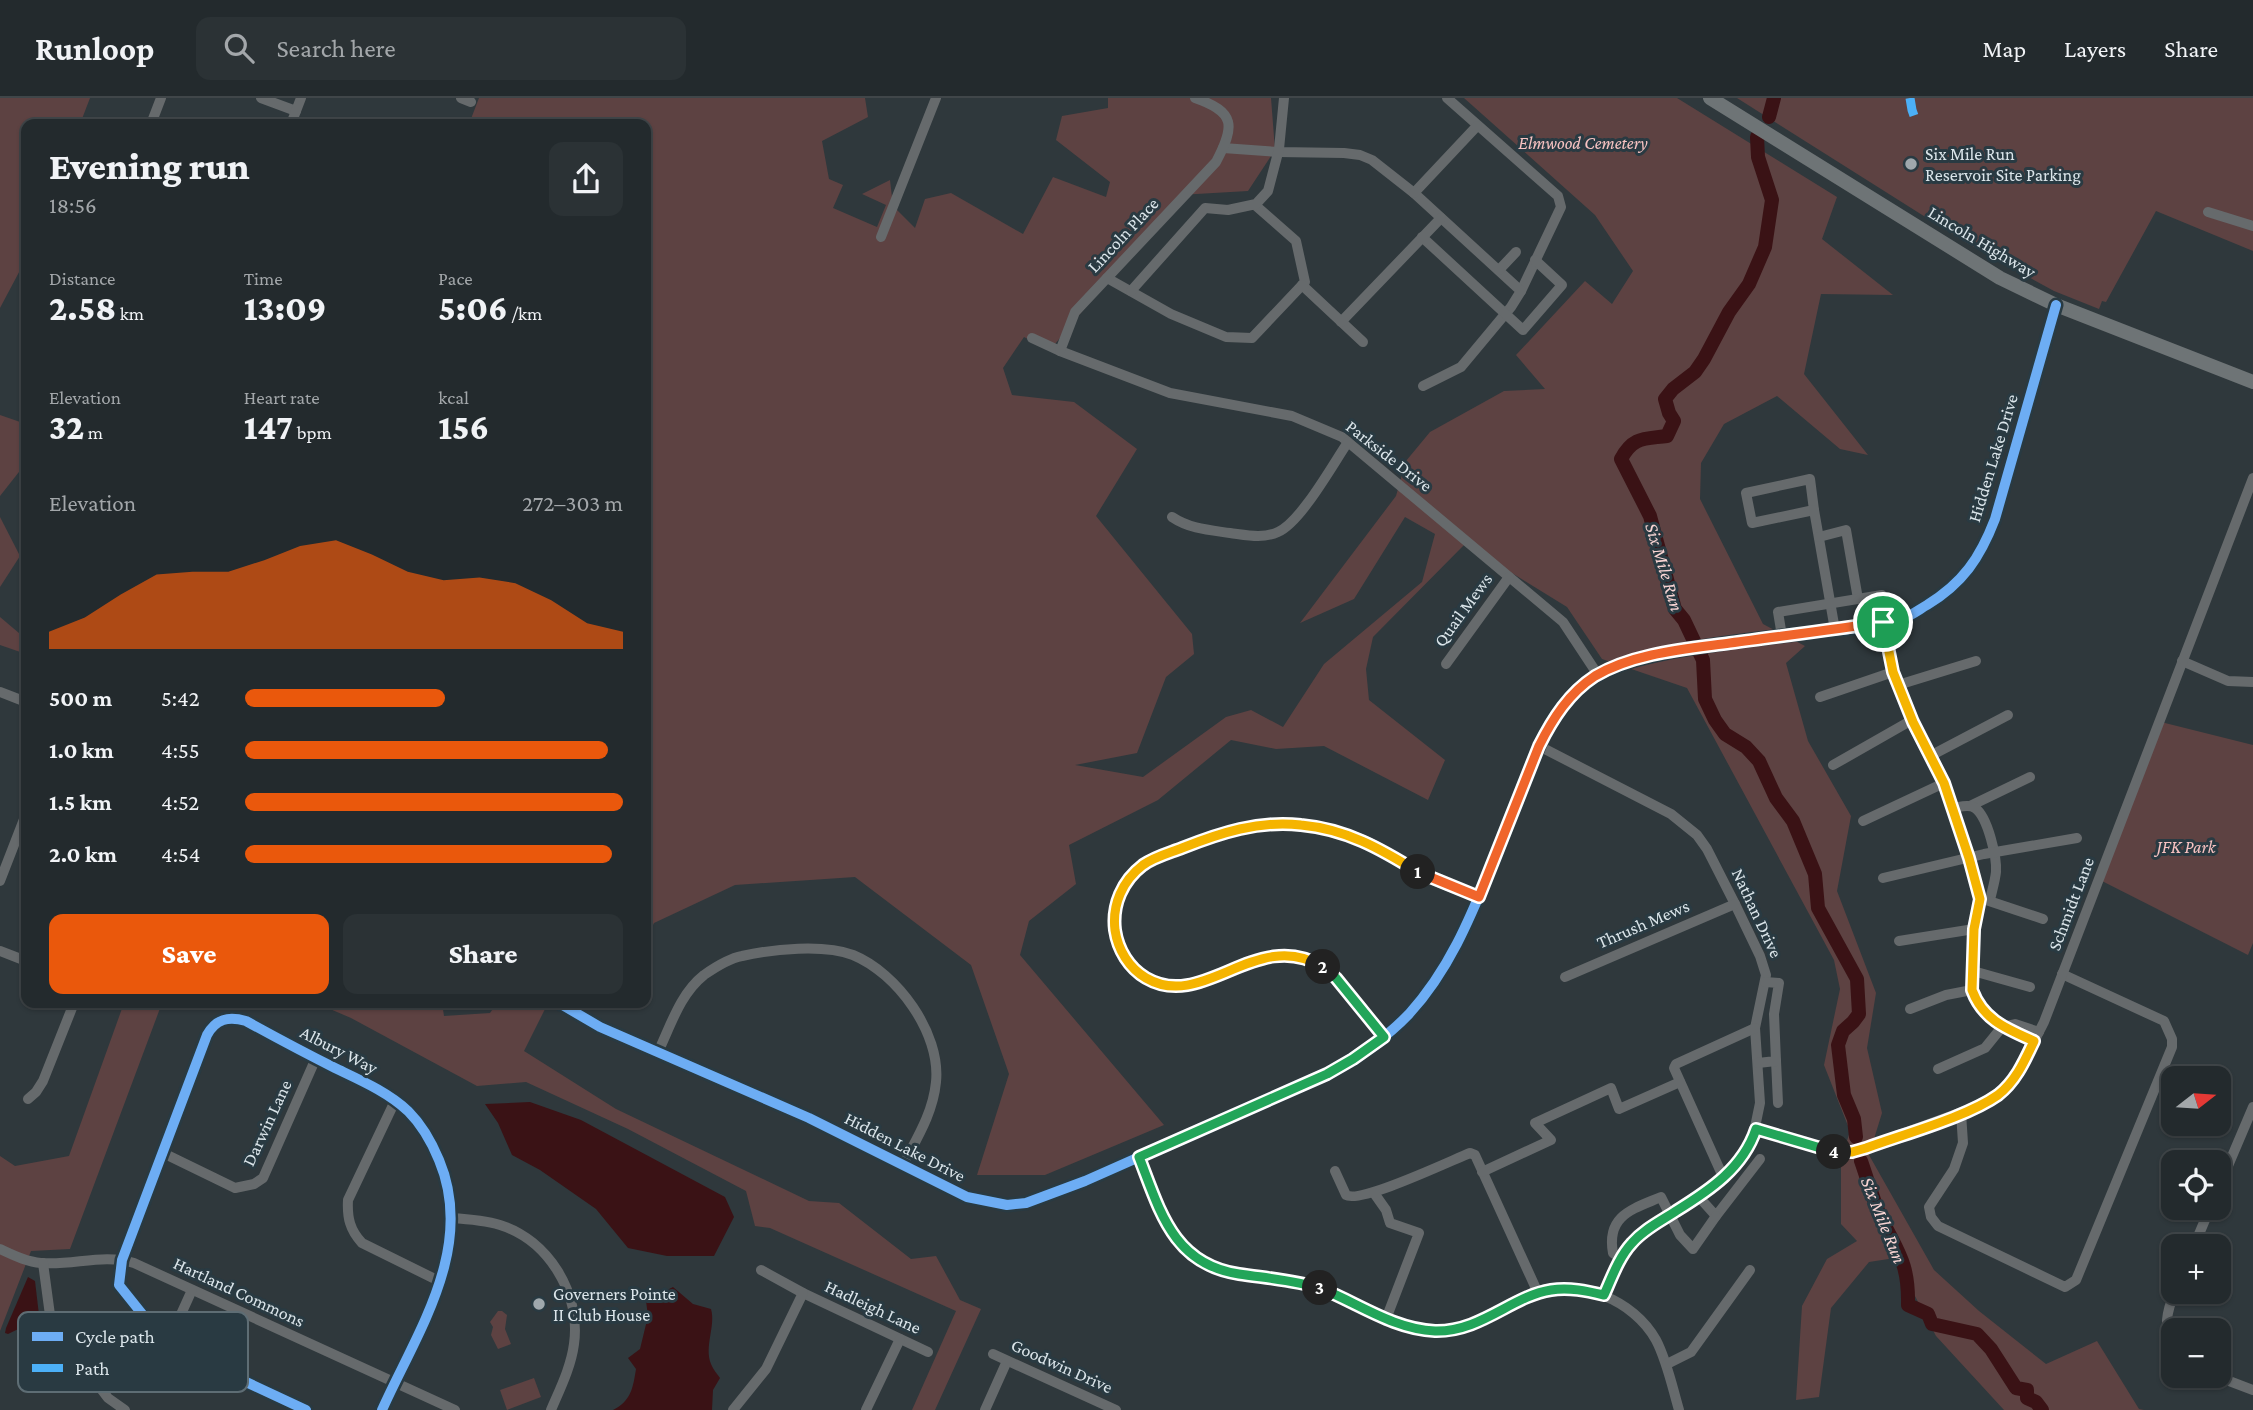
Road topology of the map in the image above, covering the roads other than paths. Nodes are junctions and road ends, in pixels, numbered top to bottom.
1 (161, 98) edge
2 (261, 98) edge
3 (301, 98) edge
4 (936, 98) edge
5 (1195, 98) edge
6 (1284, 98) edge
7 (1447, 98) edge
8 (1710, 98) edge
9 (296, 111) junction
10 (152, 119) edge
11 (292, 119) edge
12 (1477, 126) junction
13 (1223, 148) junction
14 (1278, 152) junction
15 (1415, 194) junction
16 (1255, 205) junction
17 (2208, 212) dead end
18 (1441, 218) junction
19 (2253, 226) edge
20 (881, 237) dead end
21 (1422, 237) junction
22 (1516, 252) dead end
23 (1535, 260) junction
24 (1499, 270) junction
25 (1107, 278) junction
26 (1302, 285) junction
27 (1521, 291) junction
28 (1131, 292) junction
29 (2056, 305) junction
30 (1505, 314) junction
31 (1341, 322) junction
32 (1032, 338) dead end
33 (1363, 342) dead end
34 (1060, 351) junction
35 (2253, 382) edge
36 (1423, 386) dead end
37 (1348, 442) junction
38 (2253, 478) edge
39 (1814, 510) junction
40 (1172, 517) dead end
41 (1819, 537) junction
42 (1509, 577) junction
43 (1882, 595) dead end
44 (1858, 599) junction
45 (1831, 603) junction
46 (1883, 622) junction
47 (1835, 630) junction
48 (1782, 636) junction
49 (1976, 661) dead end
50 (2182, 661) junction
51 (1446, 664) dead end
52 (1893, 672) junction
53 (1598, 675) junction
54 (2253, 682) edge
55 (1898, 685) junction
56 (0, 692) edge
57 (1820, 697) dead end
58 (21, 700) edge
59 (2008, 715) dead end
60 (1912, 720) junction
61 (1539, 746) junction
62 (1932, 755) junction
63 (1833, 765) dead end
64 (2030, 778) dead end
65 (1944, 783) junction
66 (1970, 806) junction
67 (1953, 808) junction
68 (1863, 821) dead end
69 (21, 827) edge
70 (2077, 838) dead end
71 (1994, 853) junction
72 (1969, 858) junction
73 (1883, 878) dead end
74 (0, 881) edge
75 (1479, 897) junction
76 (1985, 899) junction
77 (1735, 904) junction
78 (2043, 919) dead end
79 (1974, 929) junction
80 (1899, 941) dead end
81 (0, 951) edge
82 (21, 959) edge
83 (1973, 971) junction
84 (2062, 974) junction
85 (1565, 976) dead end
86 (1765, 982) junction
87 (2030, 987) dead end
88 (1972, 990) junction
89 (72, 1008) edge
90 (568, 1008) edge
91 (1910, 1009) dead end
92 (1755, 1027) junction
93 (2002, 1027) junction
94 (2037, 1036) junction
95 (1384, 1037) junction
96 (658, 1052) junction
97 (316, 1058) junction
98 (1776, 1061) junction
99 (1758, 1063) junction
100 (1938, 1069) dead end
101 (1679, 1082) junction
102 (28, 1099) dead end
103 (395, 1101) junction
104 (1778, 1103) dead end
105 (2253, 1107) edge
106 (1961, 1114) junction
107 (1756, 1129) junction
108 (162, 1152) junction
109 (1139, 1157) junction
110 (1760, 1158) dead end
111 (2231, 1159) edge
112 (903, 1165) junction
113 (1335, 1171) dead end
114 (1482, 1172) junction
115 (1724, 1179) junction
116 (1374, 1193) junction
117 (1699, 1196) junction
118 (1669, 1215) junction
119 (1716, 1216) junction
120 (451, 1219) junction
121 (0, 1249) edge
122 (122, 1259) junction
123 (1622, 1259) junction
124 (43, 1263) junction
125 (761, 1269) dead end
126 (1750, 1270) dead end
127 (441, 1282) junction
128 (192, 1290) junction
129 (803, 1293) junction
130 (1538, 1293) junction
131 (1604, 1295) junction
132 (50, 1312) edge
133 (141, 1312) edge
134 (182, 1312) edge
135 (240, 1312) edge
136 (248, 1316) edge
137 (1386, 1319) junction
138 (900, 1339) junction
139 (928, 1352) dead end
140 (993, 1354) dead end
141 (1007, 1361) junction
142 (1667, 1364) junction
143 (394, 1382) junction
144 (2231, 1382) edge
145 (248, 1383) edge
146 (2253, 1390) edge
147 (103, 1392) edge
148 (125, 1410) edge
149 (306, 1410) edge
150 (382, 1410) edge
151 (455, 1410) edge
152 (551, 1410) edge
153 (733, 1410) edge
154 (866, 1410) edge
155 (985, 1410) edge
156 (1116, 1410) edge
157 (1679, 1410) edge

1 - 10 street
2 - 9 street
3 - 9 street
4 - 20 street
5 - 13 street
6 - 14 street
7 - 12 street
8 - 29 main road, Lincoln Highway
9 - 11 street
12 - 15 street
12 - 23 street
13 - 14 street
13 - 25 street, Lincoln Place
14 - 15 street
14 - 16 street
15 - 18 street
16 - 26 street
16 - 28 street
17 - 19 street
18 - 21 street
18 - 24 street
21 - 30 street
21 - 31 street
22 - 24 street
23 - 27 street
23 - 30 street
24 - 27 street
25 - 28 street
25 - 34 street, Lincoln Place
26 - 28 street
26 - 31 street
27 - 30 street
29 - 35 main road, Lincoln Highway
29 - 46 street, Hidden Lake Drive
30 - 36 street
31 - 33 street
32 - 34 street, Parkside Drive
34 - 37 street, Parkside Drive
37 - 40 street
37 - 42 street, Parkside Drive
38 - 50 street, Schmidt Lane
39 - 39 street
39 - 41 street
41 - 44 street
41 - 45 street
42 - 51 street, Quail Mews
42 - 53 street, Parkside Drive
43 - 44 street
44 - 45 street
45 - 47 street
45 - 48 street
46 - 47 street, Hidden Lake Drive
46 - 52 street
47 - 48 street, Hidden Lake Drive
48 - 53 street, Hidden Lake Drive
49 - 55 street
50 - 54 street
50 - 84 street, Schmidt Lane
52 - 55 street
52 - 57 street
53 - 61 street, Hidden Lake Drive
55 - 60 street
56 - 58 street
59 - 62 street
60 - 62 street
60 - 63 street
61 - 75 street, Hidden Lake Drive
61 - 77 street, Nathan Drive
62 - 65 street
64 - 66 street
65 - 67 street
65 - 68 street
66 - 67 street
66 - 71 street
67 - 72 street
69 - 74 street
70 - 71 street
71 - 72 street
71 - 76 street
72 - 73 street
72 - 76 street
75 - 95 street, Hidden Lake Drive
75 - 95 street
76 - 78 street
76 - 79 street
77 - 85 street, Thrush Mews
77 - 86 street, Nathan Drive
79 - 80 street
79 - 83 street
81 - 82 street
83 - 87 street
83 - 88 street
84 - 94 street, Schmidt Lane
84 - 106 street
86 - 92 street, Nathan Drive
86 - 98 street
88 - 91 street
88 - 93 street
89 - 102 street
90 - 96 street, Hidden Lake Drive
92 - 99 street, Nathan Drive
92 - 101 street
93 - 94 street
93 - 100 street
94 - 106 street, Schmidt Lane
95 - 109 street, Hidden Lake Drive
96 - 112 street, Hidden Lake Drive
96 - 112 street
97 - 103 street, Albury Way
97 - 108 street, Darwin Lane
97 - 108 street, Albury Way
98 - 99 street
98 - 104 street
99 - 107 street, Nathan Drive
101 - 114 street
101 - 115 street
103 - 120 street, Albury Way
103 - 127 street
105 - 111 street
106 - 107 street, Schmidt Lane
107 - 115 street, Nathan Drive
108 - 122 street, Albury Way
109 - 112 street, Hidden Lake Drive
109 - 137 street
110 - 119 street
113 - 116 street
114 - 116 street
114 - 130 street
115 - 117 street, Nathan Drive
116 - 137 street
117 - 118 street, Nathan Drive
117 - 119 street
118 - 119 street
118 - 123 street, Nathan Drive
118 - 123 street
120 - 127 street, Albury Way
120 - 152 street
121 - 124 street, Hartland Commons
122 - 124 street, Hartland Commons
122 - 128 street, Hartland Commons
122 - 133 street
123 - 131 street, Nathan Drive
124 - 132 street
125 - 129 street, Hadleigh Lane
126 - 142 street
127 - 143 street, Albury Way
128 - 134 street
128 - 135 street, Hartland Commons
129 - 138 street, Hadleigh Lane
129 - 153 street, Hadleigh Lane
130 - 131 street
130 - 137 street
131 - 142 street
136 - 143 street, Hartland Commons
138 - 139 street, Hadleigh Lane
138 - 154 street
140 - 141 street, Goodwin Drive
141 - 155 street
141 - 156 street, Goodwin Drive
142 - 157 street
143 - 150 street, Albury Way
143 - 151 street, Hartland Commons
144 - 146 street
145 - 149 street
147 - 148 street

